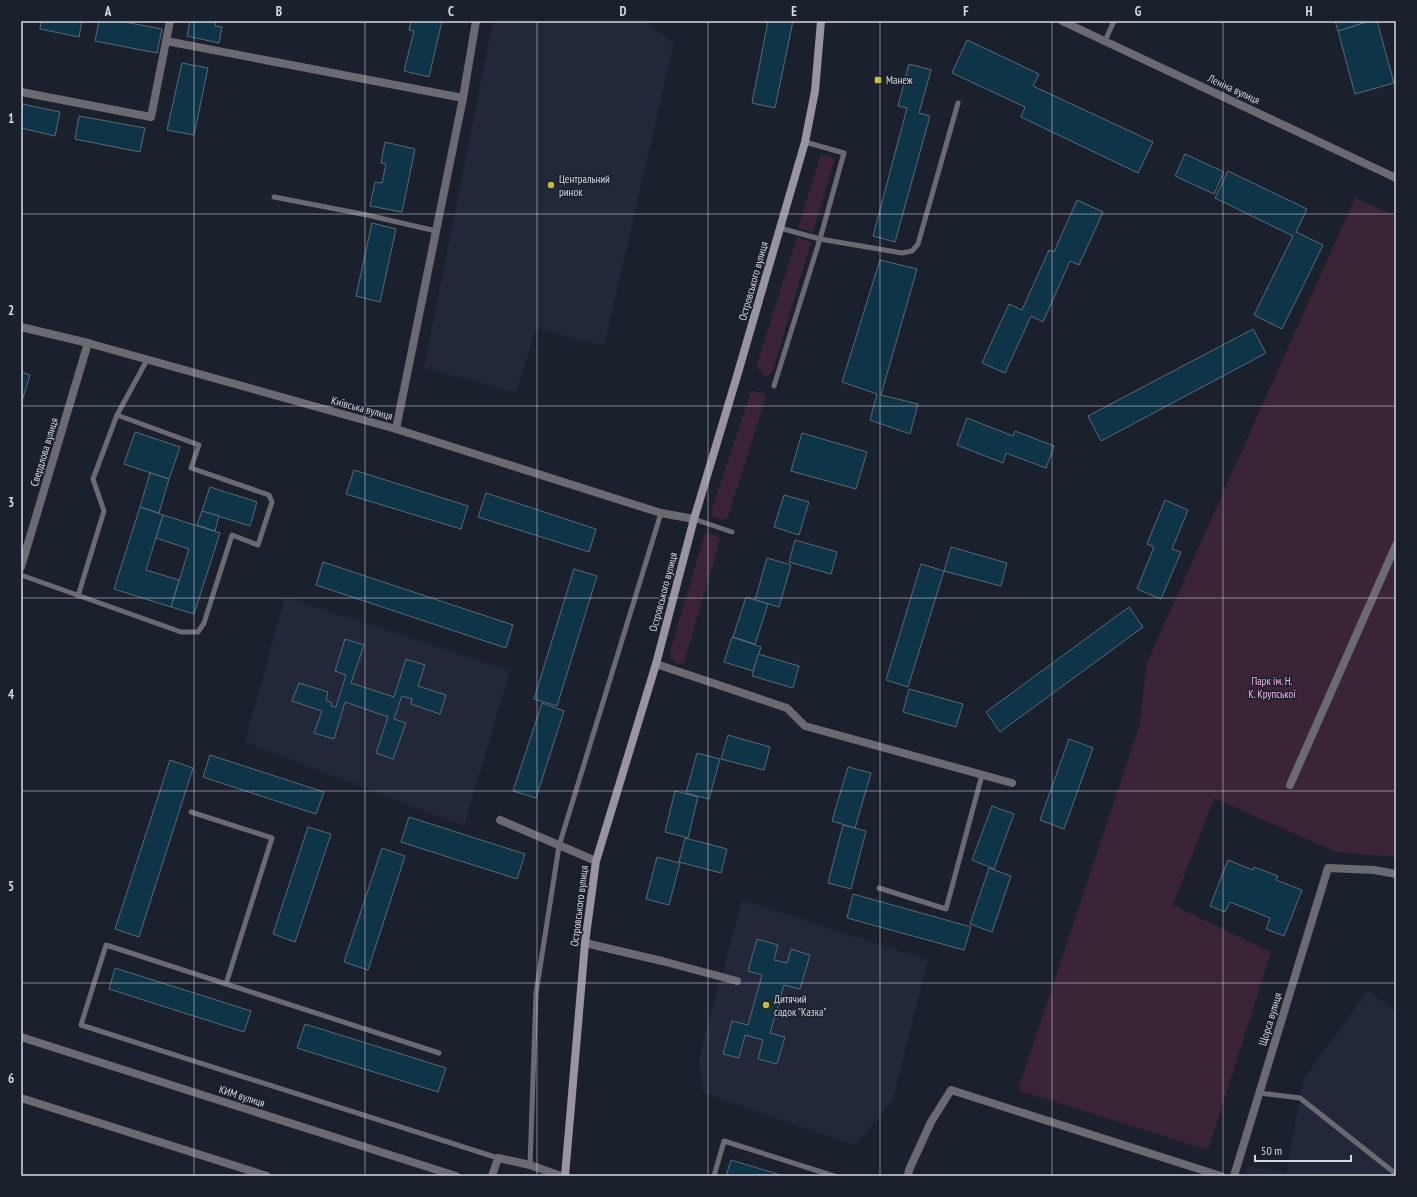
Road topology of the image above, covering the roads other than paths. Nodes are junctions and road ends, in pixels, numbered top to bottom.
1 (170, 21) edge
2 (476, 21) edge
3 (821, 21) edge
4 (1062, 21) edge
5 (1114, 21) edge
6 (166, 41) junction
7 (1105, 41) junction
8 (21, 92) edge
9 (463, 98) junction
10 (958, 103) dead end
11 (805, 142) junction
12 (1396, 178) edge
13 (274, 197) dead end
14 (780, 228) junction
15 (436, 232) junction
16 (820, 239) junction
17 (21, 327) edge
18 (88, 343) junction
19 (147, 360) junction
20 (774, 386) dead end
21 (117, 415) junction
22 (396, 428) junction
23 (661, 513) junction
24 (694, 519) junction
25 (732, 532) dead end
26 (1396, 545) edge
27 (21, 567) edge
28 (21, 575) edge
29 (78, 596) junction
30 (656, 664) junction
31 (982, 775) junction
32 (1012, 783) dead end
33 (1290, 784) dead end
34 (190, 812) dead end
35 (500, 820) dead end
36 (559, 846) junction
37 (596, 861) junction
38 (1396, 874) edge
39 (879, 888) dead end
40 (585, 943) junction
41 (737, 981) dead end
42 (226, 984) junction
43 (21, 1037) edge
44 (439, 1053) dead end
45 (1259, 1093) junction
46 (21, 1098) edge
47 (498, 1158) junction
48 (530, 1166) junction
49 (1396, 1174) edge
50 (268, 1176) edge
51 (456, 1176) edge
52 (492, 1176) edge
53 (561, 1176) edge
54 (565, 1176) edge
55 (714, 1176) edge
56 (834, 1176) edge
57 (908, 1176) edge
58 (1221, 1176) edge
59 (1234, 1176) edge

1 - 6 street
2 - 9 street
3 - 11 main road, Островського вулиця
4 - 7 street, Леніна вулиця
5 - 7 lane
6 - 8 street
6 - 9 street
7 - 12 street, Леніна вулиця
9 - 15 street
10 - 16 lane
11 - 14 main road, Островського вулиця
11 - 16 lane
13 - 15 lane
14 - 16 lane
14 - 24 main road, Островського вулиця
15 - 22 street
16 - 20 lane
17 - 18 street, Київська вулиця
18 - 19 street, Київська вулиця
18 - 27 street, Свердлова вулиця
19 - 21 lane
19 - 22 street, Київська вулиця
21 - 29 lane
21 - 29 lane
22 - 23 street, Київська вулиця
23 - 24 street, Київська вулиця
23 - 36 lane
24 - 25 lane
24 - 30 main road, Островського вулиця
26 - 33 street
28 - 29 lane
30 - 31 street
30 - 37 main road, Островського вулиця
31 - 32 street
31 - 39 lane
34 - 42 lane
35 - 36 street
36 - 37 street
36 - 48 lane
37 - 40 main road, Островського вулиця
38 - 45 street, Щорса вулиця
40 - 41 street
40 - 54 main road, Островського вулиця
42 - 44 lane
42 - 47 lane
43 - 51 street, КИМ вулиця
45 - 49 lane
45 - 59 street, Щорса вулиця
46 - 50 street
47 - 48 street
47 - 52 street
48 - 53 street
55 - 56 lane
57 - 58 street

